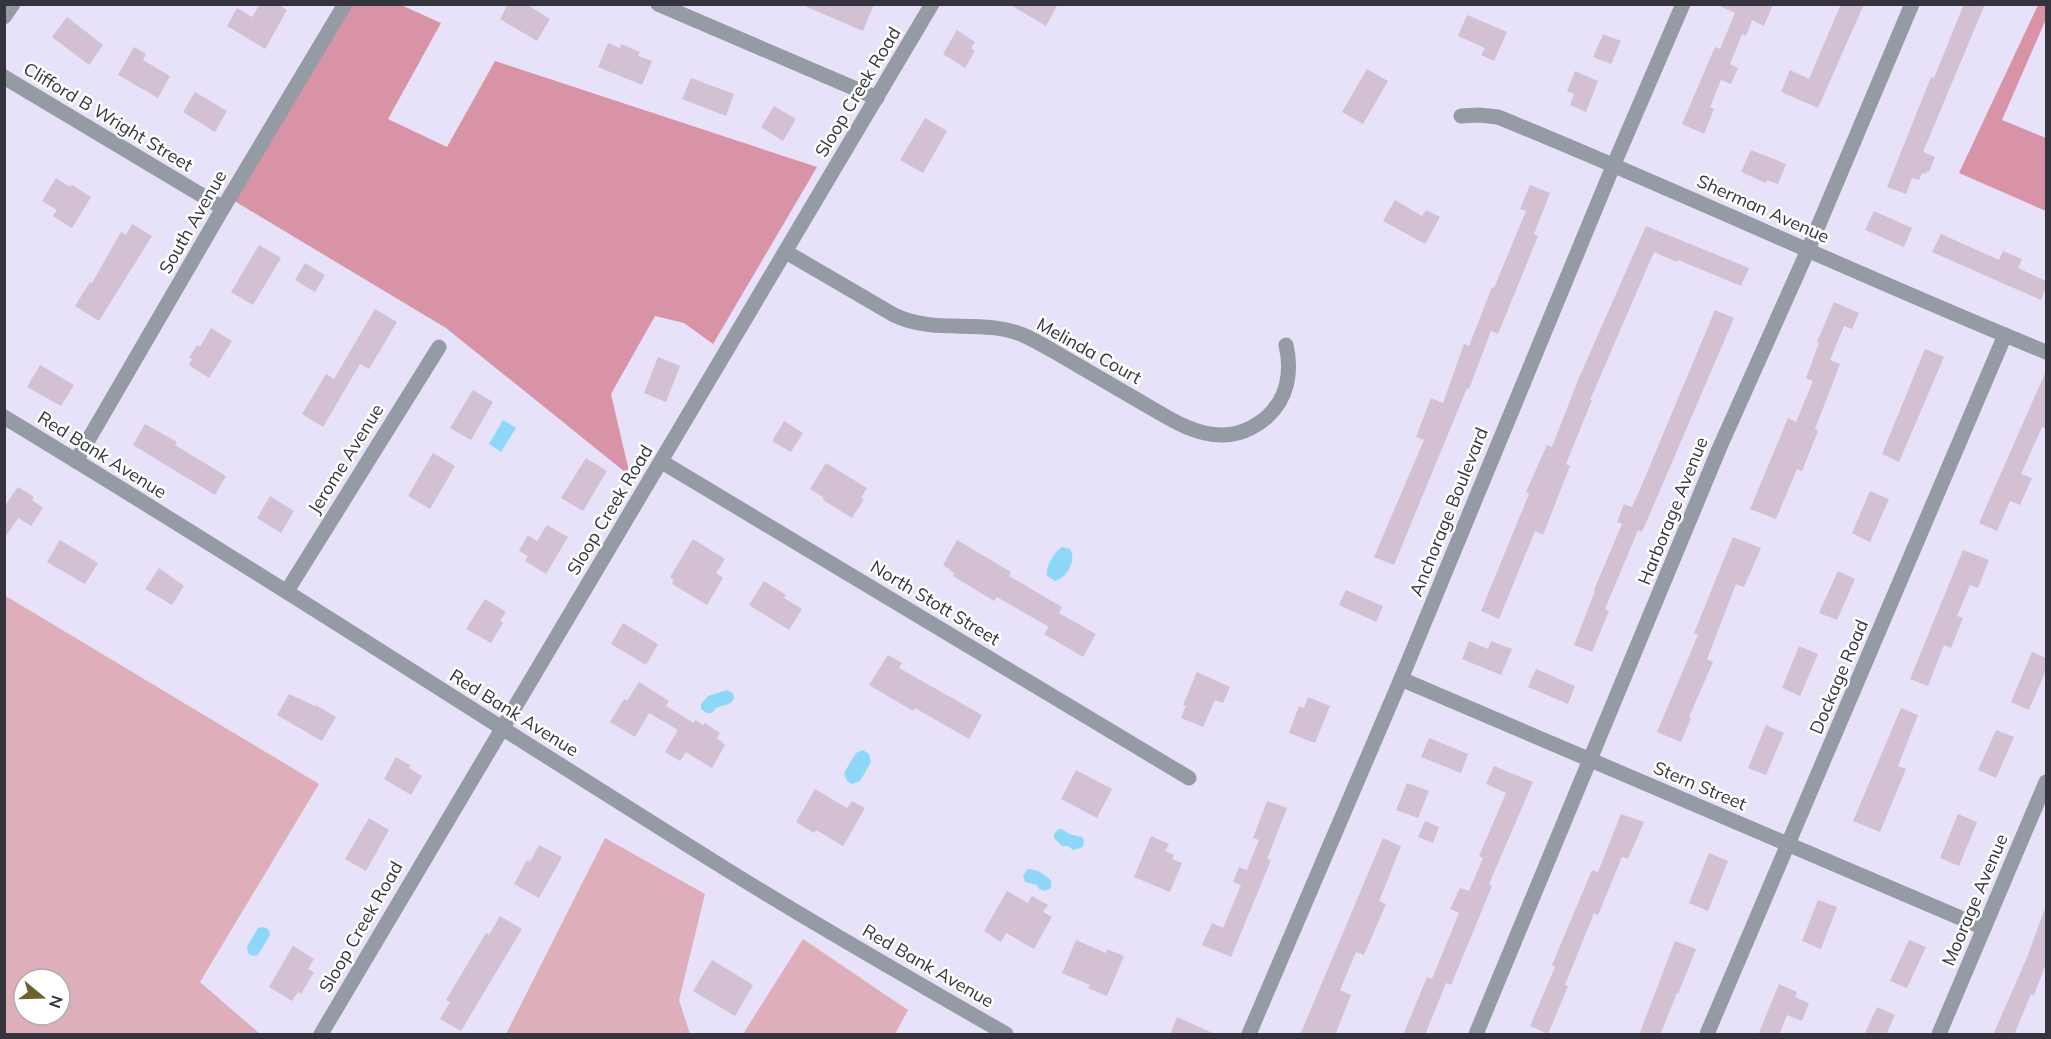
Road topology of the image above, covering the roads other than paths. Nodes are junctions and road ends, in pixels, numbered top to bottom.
1 (13, 4) edge
2 (345, 4) edge
3 (658, 4) edge
4 (932, 4) edge
5 (1683, 4) edge
6 (1912, 4) edge
7 (4, 17) edge
8 (4, 77) edge
9 (877, 98) junction
10 (1461, 116) dead end
11 (1614, 164) junction
12 (223, 208) junction
13 (1808, 250) junction
14 (786, 252) junction
15 (2005, 335) junction
16 (1286, 345) dead end
17 (439, 347) dead end
18 (2046, 352) edge
19 (4, 417) edge
20 (76, 461) junction
21 (662, 462) junction
22 (287, 591) junction
23 (1401, 679) junction
24 (501, 728) junction
25 (1590, 761) junction
26 (1189, 778) dead end
27 (2046, 782) edge
28 (1789, 844) junction
29 (1984, 928) junction
30 (321, 1035) edge
31 (1006, 1035) edge
32 (1249, 1035) edge
33 (1476, 1035) edge
34 (1707, 1035) edge
35 (1940, 1035) edge

1 - 7 street
2 - 12 street, South Avenue
3 - 9 street
4 - 9 street, Sloop Creek Road
5 - 11 street, Anchorage Boulevard
6 - 13 street, Harborage Avenue
8 - 12 street, Clifford B Wright Street
9 - 14 street, Sloop Creek Road
10 - 11 street, Sherman Avenue
11 - 13 street, Sherman Avenue
11 - 23 street, Anchorage Boulevard
12 - 20 street, South Avenue
13 - 15 street, Sherman Avenue
13 - 25 street, Harborage Avenue
14 - 16 street, Melinda Court
14 - 21 street, Sloop Creek Road
15 - 18 street, Sherman Avenue
15 - 28 street, Dockage Road
17 - 22 street, Jerome Avenue
19 - 20 street, Red Bank Avenue
20 - 22 street, Red Bank Avenue
21 - 24 street, Sloop Creek Road
21 - 26 street, North Stott Street
22 - 24 street, Red Bank Avenue
23 - 25 street, Stern Street
23 - 32 street, Anchorage Boulevard
24 - 30 street, Sloop Creek Road
24 - 31 street, Red Bank Avenue
25 - 28 street, Stern Street
25 - 33 street, Harborage Avenue
27 - 29 street, Moorage Avenue
28 - 29 street, Stern Street
28 - 34 street, Dockage Road
29 - 35 street, Moorage Avenue

